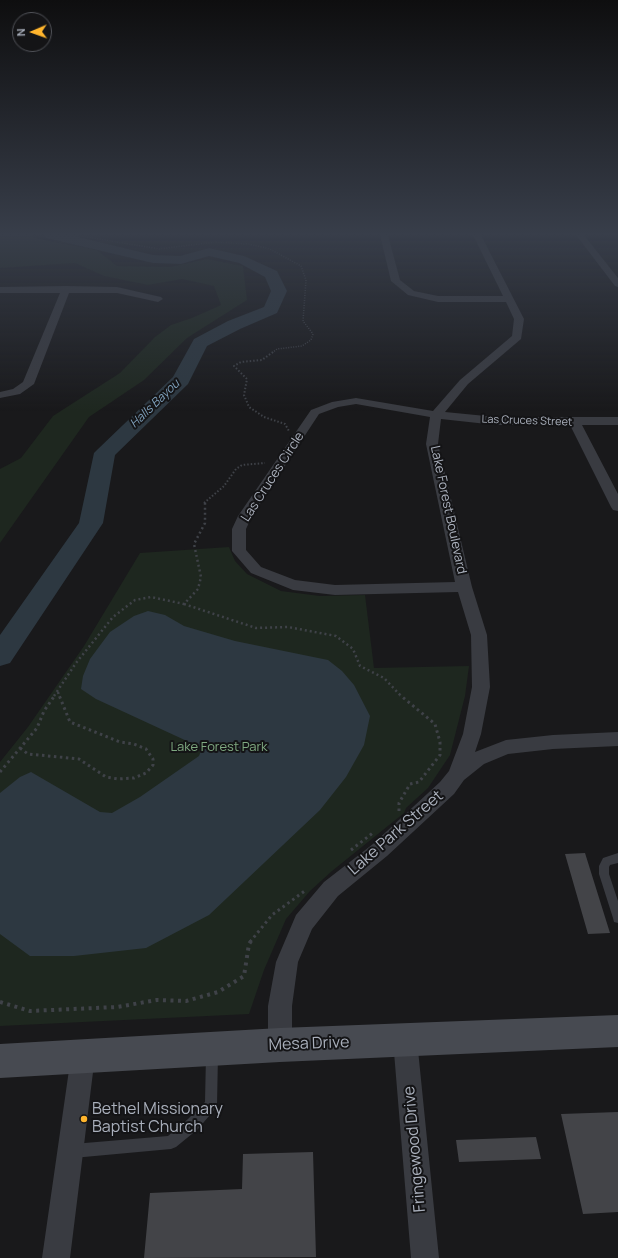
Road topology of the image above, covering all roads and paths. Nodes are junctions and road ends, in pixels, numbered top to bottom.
1 (64, 294) edge
2 (134, 294) edge
3 (305, 294) edge
4 (414, 294) edge
5 (505, 294) edge
6 (158, 299) dead end
7 (508, 299) junction
8 (0, 395) edge
9 (436, 415) junction
10 (618, 421) edge
11 (575, 422) junction
12 (287, 437) dead end
13 (270, 460) dead end
14 (618, 507) edge
15 (464, 587) junction
16 (184, 604) junction
17 (58, 691) junction
18 (618, 739) edge
19 (20, 748) junction
20 (0, 772) edge
21 (457, 775) junction
22 (394, 816) dead end
23 (376, 830) dead end
24 (347, 854) dead end
25 (618, 858) edge
26 (308, 889) dead end
27 (618, 918) edge
28 (0, 1002) edge
29 (618, 1031) edge
30 (405, 1040) junction
31 (280, 1045) junction
32 (212, 1048) junction
33 (83, 1056) junction
34 (0, 1061) edge
35 (71, 1151) junction
36 (56, 1258) edge
37 (425, 1258) edge

1 - 8 street
2 - 6 street
3 - 12 path
4 - 7 street
5 - 7 street
7 - 9 street
9 - 11 street, Las Cruces Street
9 - 15 street, Lake Forest Boulevard
9 - 15 street, Las Cruces Circle
10 - 11 street, Las Cruces Street
11 - 14 street
13 - 16 path
15 - 21 street, Lake Forest Boulevard
16 - 17 path
16 - 22 path
17 - 19 path
17 - 19 path
18 - 21 street, Lake Park Street
19 - 20 path
21 - 31 street, Lake Park Street
23 - 24 path
25 - 27 lane
26 - 28 path
29 - 30 main road, Mesa Drive
30 - 31 main road, Mesa Drive
30 - 37 street, Fringewood Drive
31 - 32 main road, Mesa Drive
32 - 33 main road, Mesa Drive
32 - 35 lane
33 - 34 main road, Mesa Drive
33 - 35 street
35 - 36 street

